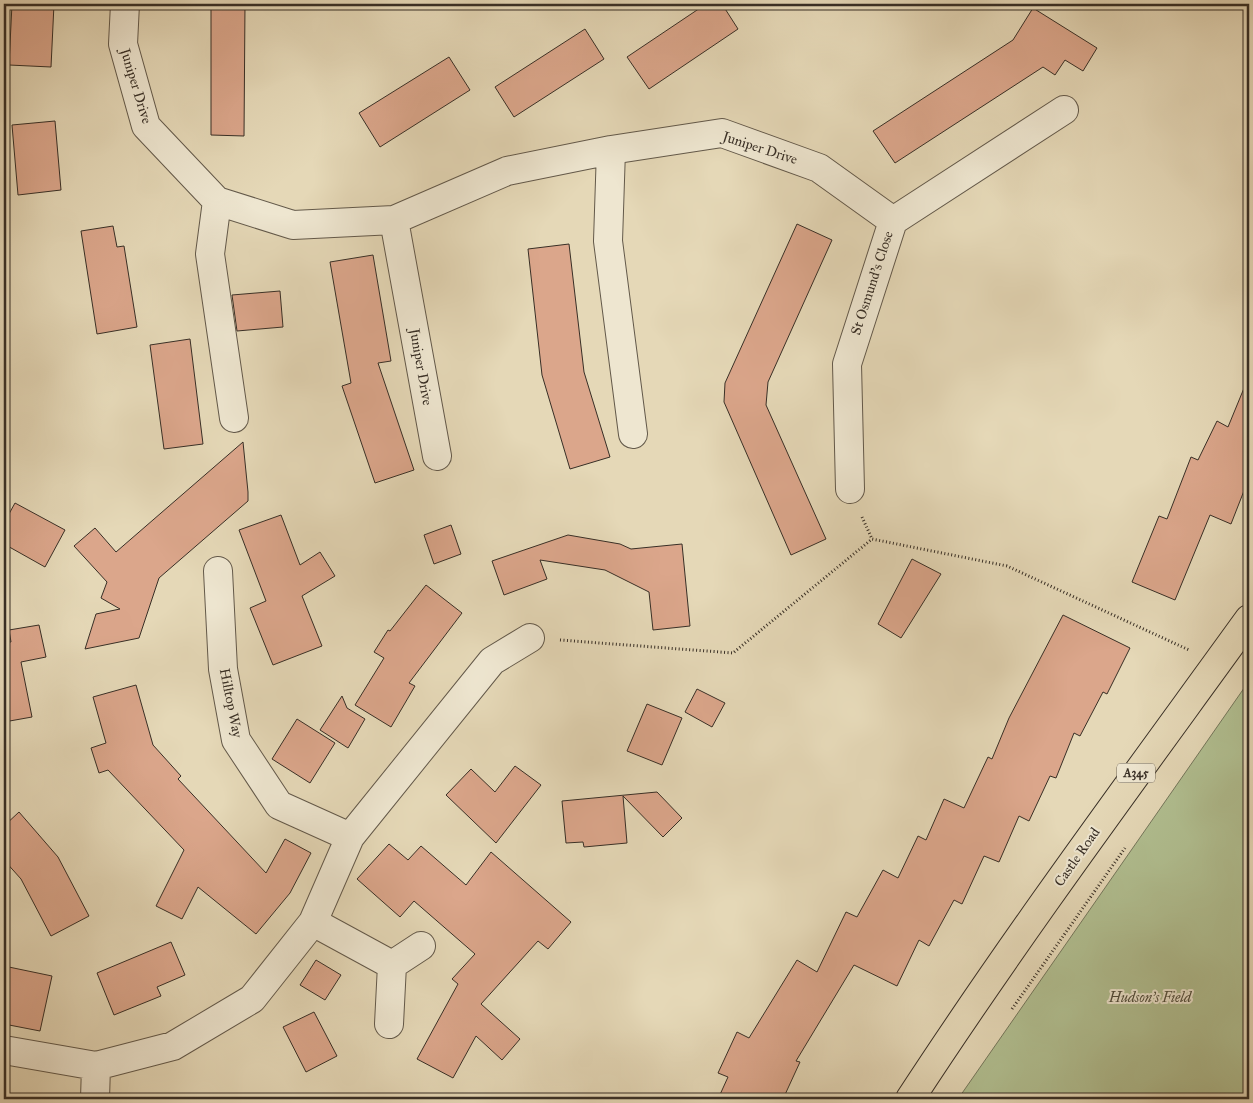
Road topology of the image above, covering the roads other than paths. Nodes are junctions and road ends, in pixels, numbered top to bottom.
1 (125, 4) edge
2 (1064, 110) dead end
3 (611, 150) junction
4 (217, 201) junction
5 (394, 220) junction
6 (892, 221) junction
7 (234, 418) dead end
8 (633, 434) dead end
9 (438, 456) dead end
10 (850, 489) dead end
11 (218, 571) dead end
12 (1249, 619) edge
13 (530, 638) road end
14 (350, 837) junction
15 (313, 922) junction
16 (421, 946) dead end
17 (392, 966) junction
18 (389, 1024) dead end
19 (4, 1050) edge
20 (96, 1066) junction
21 (96, 1099) edge
22 (910, 1099) edge

1 - 4 street, Juniper Drive
2 - 6 street, St Osmund's Close
3 - 5 street, Juniper Drive
3 - 6 street, Juniper Drive
3 - 8 street
4 - 5 street, Juniper Drive
4 - 7 street
5 - 9 street, Juniper Drive
6 - 10 street, St Osmund's Close
11 - 14 street, Hilltop Way
12 - 22 main road, Castle Road / A345
13 - 14 street
14 - 15 street
15 - 17 street
15 - 20 street
16 - 17 street
17 - 18 street
19 - 20 street
20 - 21 street

